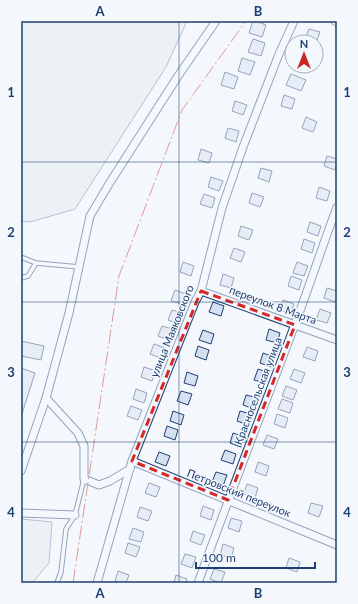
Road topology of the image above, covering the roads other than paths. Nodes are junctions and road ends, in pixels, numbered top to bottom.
1 (216, 21) edge
2 (294, 21) edge
3 (337, 207) edge
4 (21, 257) edge
5 (36, 263) junction
6 (79, 267) junction
7 (21, 278) edge
8 (201, 291) junction
9 (295, 325) junction
10 (337, 340) edge
11 (46, 398) junction
12 (132, 461) junction
13 (130, 469) junction
14 (21, 471) edge
15 (84, 479) junction
16 (228, 500) junction
17 (21, 513) edge
18 (75, 515) junction
19 (337, 545) edge
20 (57, 583) edge
21 (96, 583) edge
22 (198, 583) edge

1 - 6 street
2 - 8 street, улица Маяковского
3 - 9 street, Красносельская улица
4 - 5 lane
5 - 6 lane
5 - 7 lane
6 - 11 street
8 - 9 street, переулок 8 Марта
8 - 12 street, улица Маяковского
9 - 10 street, переулок 8 Марта
9 - 16 street, Красносельская улица
11 - 14 street
11 - 15 street
12 - 13 street, улица Маяковского
12 - 16 street, Петровский переулок
13 - 15 street
13 - 21 street, улица Маяковского
15 - 18 lane
16 - 19 street, Петровский переулок
16 - 22 street, Красносельская улица
17 - 18 street
18 - 20 lane

